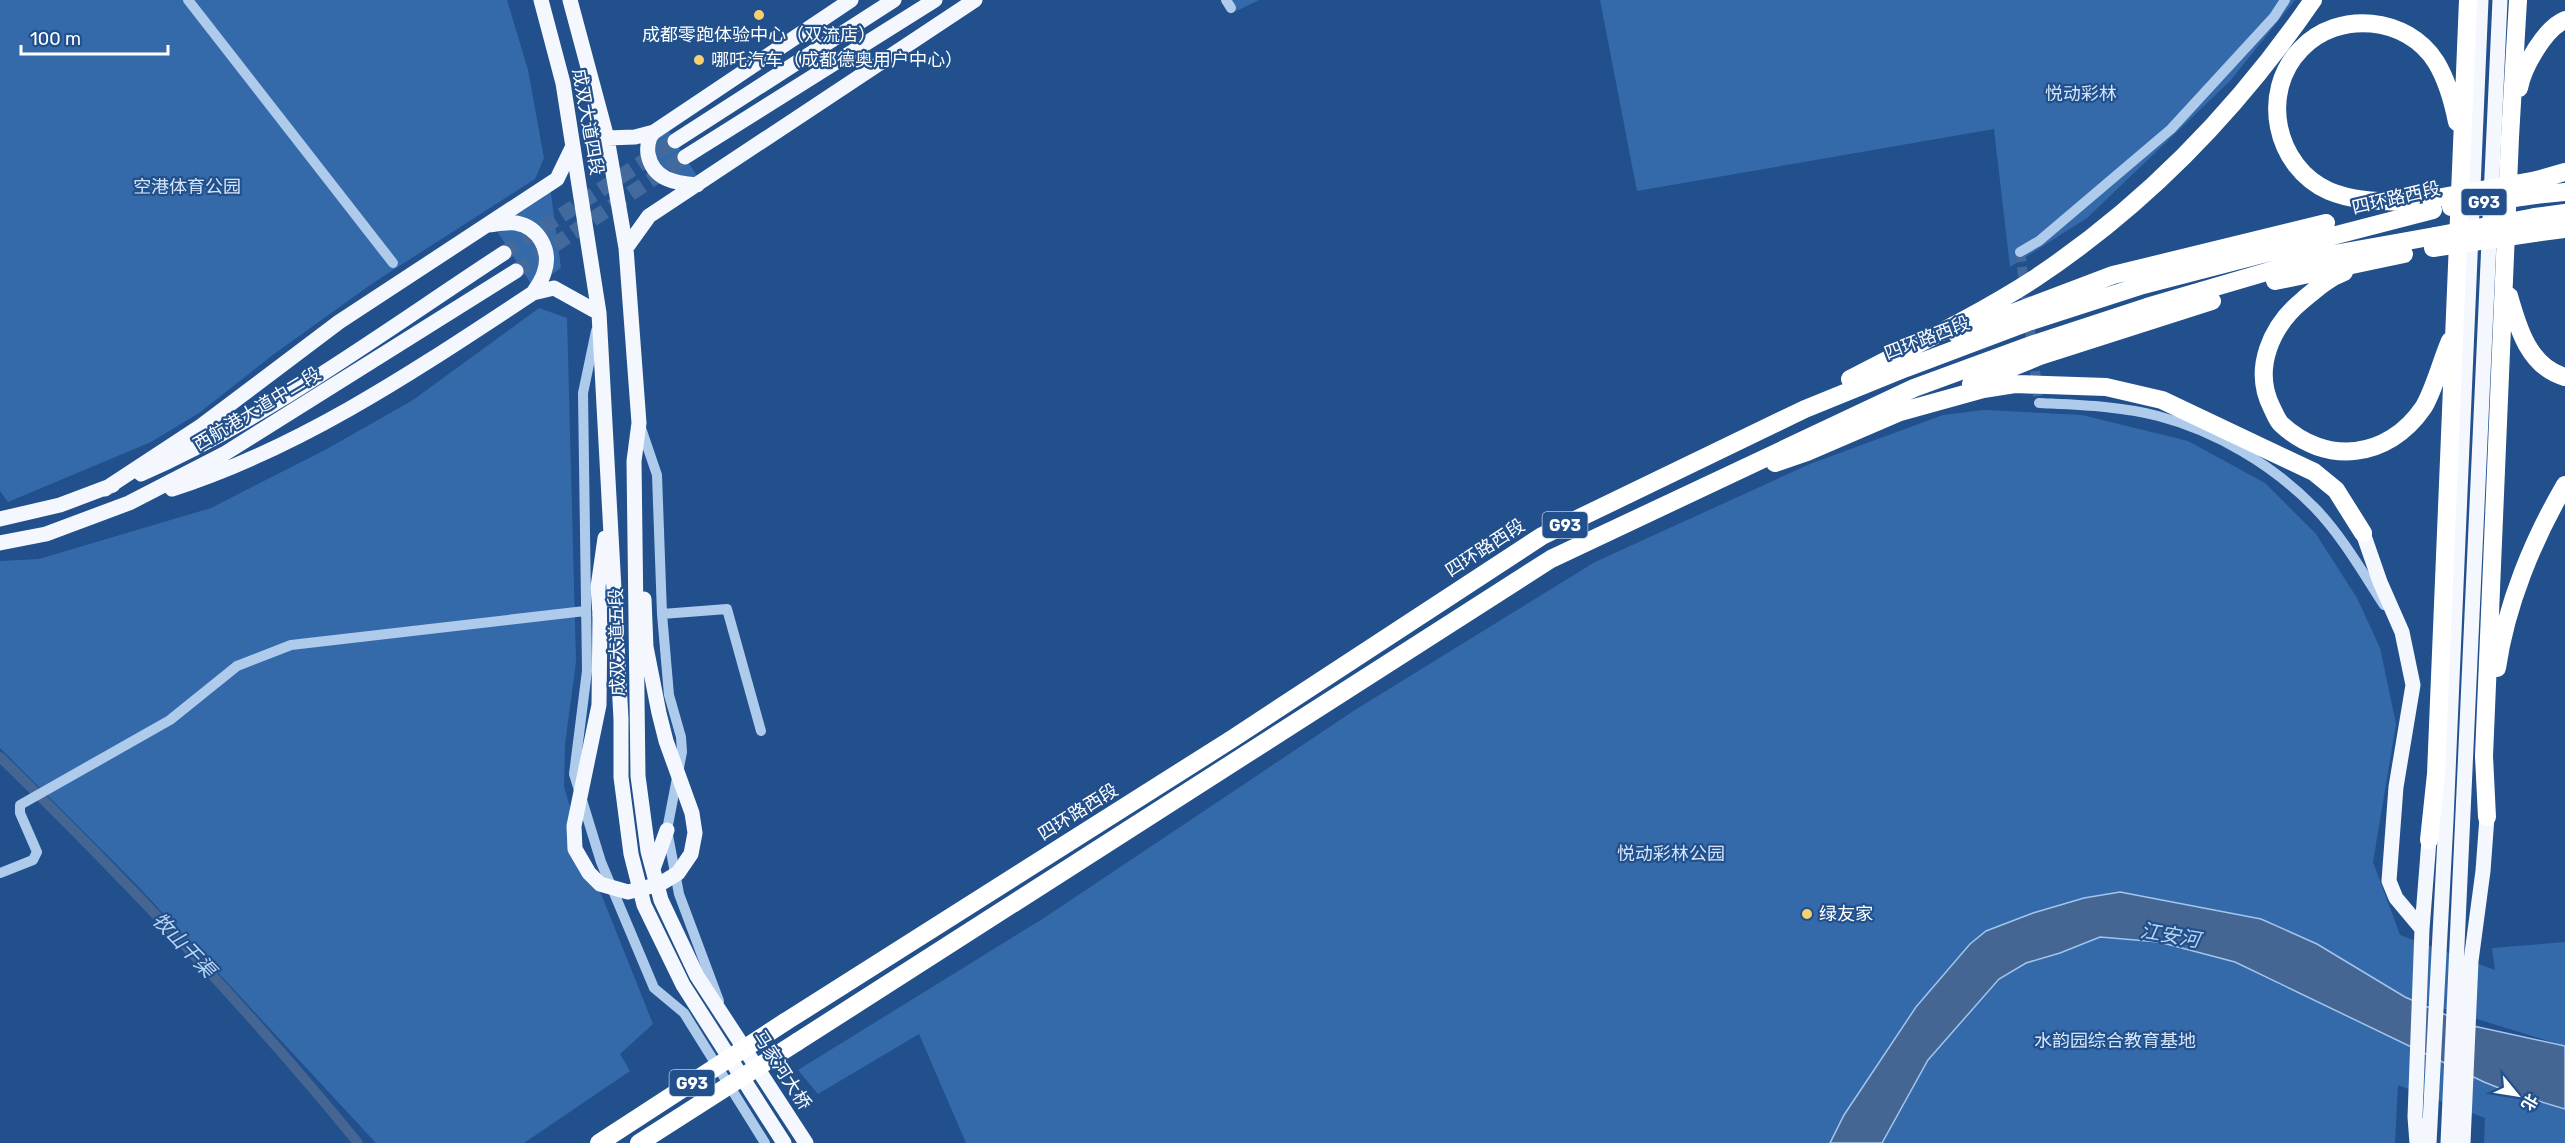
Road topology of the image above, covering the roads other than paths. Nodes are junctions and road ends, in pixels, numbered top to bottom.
1 (188, 0) edge
2 (541, 0) edge
3 (570, 0) edge
4 (851, 0) edge
5 (894, 0) edge
6 (934, 0) edge
7 (975, 0) edge
8 (2285, 0) edge
9 (2313, 0) edge
10 (2468, 0) edge
11 (2481, 0) edge
12 (2500, 0) edge
13 (2518, 0) edge
14 (2565, 20) edge
15 (654, 132) junction
16 (2510, 137) junction
17 (607, 138) junction
18 (675, 141) tunnel mouth
19 (573, 145) junction
20 (685, 157) tunnel mouth
21 (2463, 157) junction
22 (2565, 174) edge
23 (697, 185) junction
24 (2536, 187) junction
25 (2565, 192) edge
26 (2410, 202) junction
27 (2432, 204) junction
28 (2565, 213) edge
29 (486, 225) junction
30 (2535, 225) junction
31 (2562, 230) edge
32 (2434, 242) junction
33 (626, 248) junction
34 (589, 252) joint
35 (2020, 252) dead end
36 (504, 253) tunnel mouth
37 (2382, 258) junction
38 (393, 263) dead end
39 (516, 270) tunnel mouth
40 (2505, 280) junction
41 (533, 293) junction
42 (599, 313) junction
43 (2455, 328) junction
44 (1863, 372) junction
45 (2565, 377) edge
46 (2039, 403) dead end
47 (1805, 409) junction
48 (1900, 412) junction
49 (639, 423) junction
50 (634, 461) junction
51 (2565, 485) edge
52 (1708, 486) junction
53 (105, 489) junction
54 (129, 503) junction
55 (610, 505) junction
56 (0, 519) edge
57 (2363, 533) joint
58 (0, 543) edge
59 (592, 613) junction
60 (662, 615) junction
61 (2402, 632) junction
62 (761, 731) dead end
63 (2484, 756) junction
64 (2487, 817) joint
65 (668, 830) junction
66 (2429, 840) joint
67 (653, 869) junction
68 (0, 873) edge
69 (2422, 934) junction
70 (725, 1018) junction
71 (2448, 1136) edge
72 (2463, 1139) edge
73 (599, 1143) edge
74 (639, 1143) edge
75 (765, 1143) edge
76 (784, 1143) edge
77 (806, 1143) edge
78 (2417, 1143) edge
79 (2429, 1143) edge

1 - 38 street
2 - 19 main road, 成双大道四段
3 - 17 main road, 成双大道四段
4 - 15 main road
5 - 18 main road
6 - 20 main road
7 - 23 main road
8 - 35 street
9 - 44 highway
10 - 21 highway
11 - 79 main road
12 - 71 main road
13 - 16 highway
14 - 16 highway
15 - 17 main road
15 - 23 main road
16 - 40 highway
17 - 33 main road, 成双大道四段
19 - 29 main road
19 - 34 main road, 成双大道四段
21 - 26 highway
21 - 43 highway
22 - 24 highway
23 - 33 main road
24 - 25 highway, 四环路西段 / G93
24 - 27 highway, 四环路西段 / G93, bridge
26 - 27 highway
26 - 44 highway
27 - 47 highway, 四环路西段 / G93
28 - 30 highway, G93
29 - 41 main road
29 - 53 main road
30 - 31 highway
30 - 32 highway, G93, bridge
32 - 37 highway
32 - 52 highway, G93
33 - 49 main road, 成双大道五段
34 - 42 main road, 成双大道五段
36 - 53 main road, 西航港大道中二段
37 - 43 highway
37 - 48 highway
39 - 54 main road, 西航港大道中二段
40 - 45 highway
40 - 63 highway
41 - 42 main road
41 - 54 main road
42 - 55 main road, 成双大道五段
42 - 59 street
43 - 66 highway
44 - 47 highway
46 - 61 street
47 - 73 highway, 四环路西段 / G93, bridge
48 - 52 highway
48 - 57 highway
49 - 50 main road, 成双大道五段
49 - 60 street
50 - 59 main road, bridge
50 - 67 main road, 成双大道五段
51 - 63 highway
52 - 74 highway, G93, bridge
53 - 56 main road, 西航港大道中二段
54 - 58 main road, 西航港大道中二段
55 - 59 main road
55 - 76 main road, 成双大道五段
57 - 61 main road
59 - 68 street
59 - 75 street
60 - 62 street
60 - 65 street
61 - 69 main road
63 - 64 highway
64 - 72 main road
65 - 67 main road
65 - 70 street
66 - 69 main road
67 - 70 main road, 成双大道五段
69 - 78 main road
70 - 77 main road, 马家河大桥

